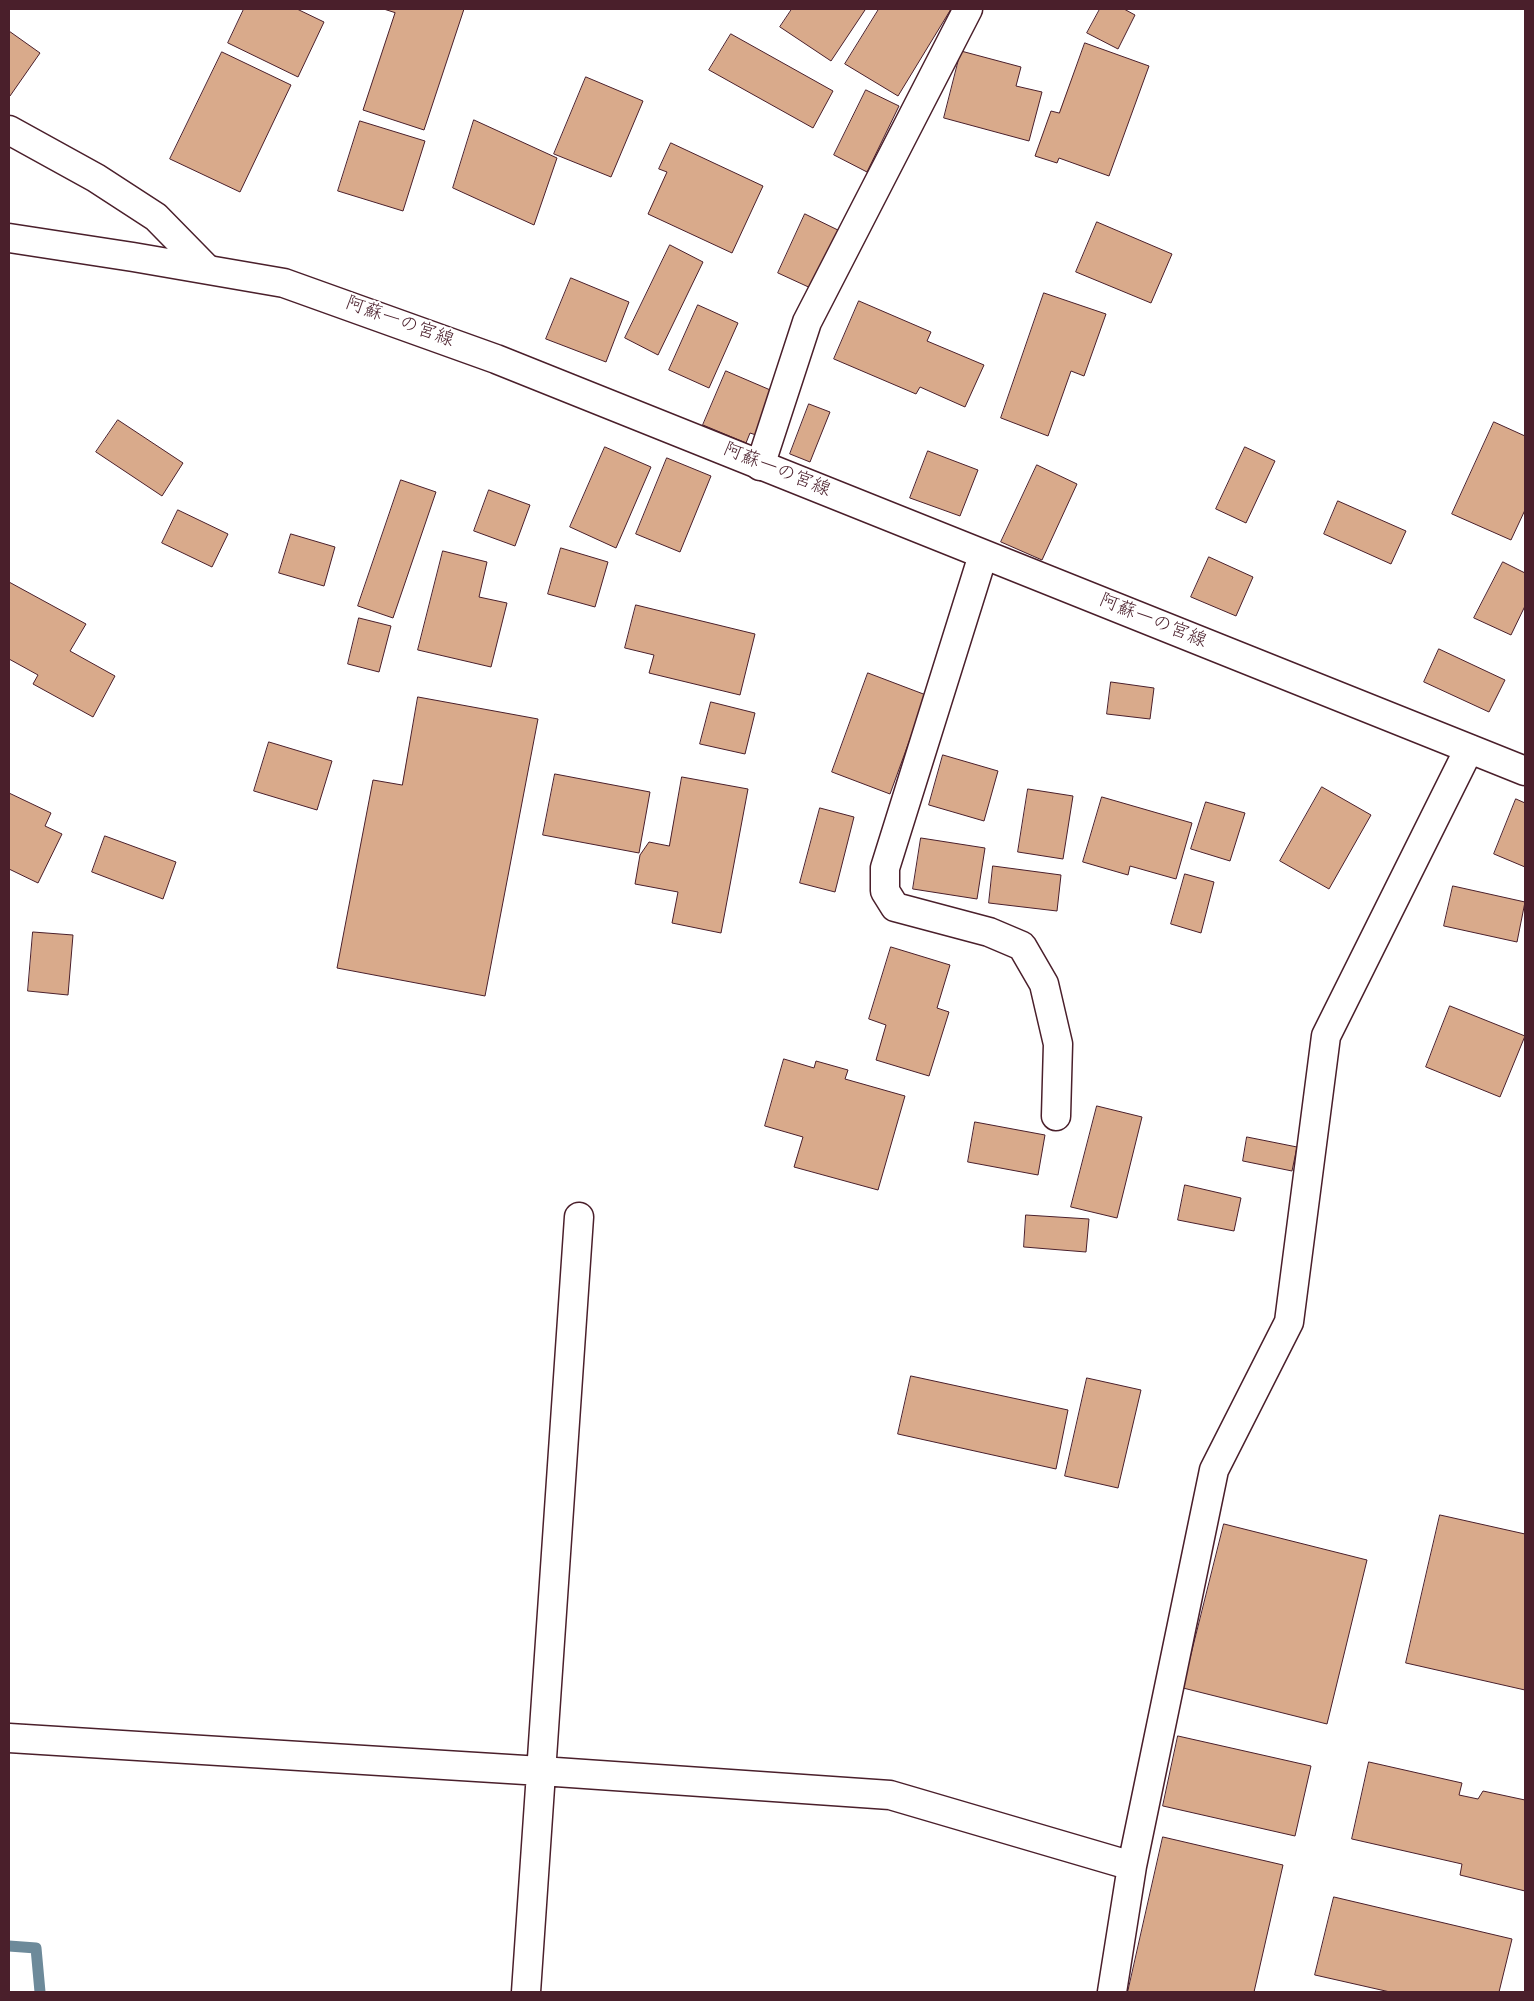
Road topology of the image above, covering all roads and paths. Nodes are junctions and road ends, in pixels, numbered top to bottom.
1 (968, 9) edge
2 (9, 130) edge
3 (9, 238) edge
4 (207, 269) junction
5 (760, 466) junction
6 (983, 555) junction
7 (1469, 749) junction
8 (1525, 771) edge
9 (1056, 1116) dead end
10 (579, 1217) dead end
11 (9, 1738) edge
12 (541, 1771) junction
13 (1132, 1866) junction
14 (526, 1992) edge
15 (1112, 1992) edge

1 - 5 street
2 - 4 street
3 - 4 street, 阿蘇一の宮線
4 - 5 street, 阿蘇一の宮線
5 - 6 street, 阿蘇一の宮線
6 - 7 street, 阿蘇一の宮線
6 - 9 street
7 - 8 street, 阿蘇一の宮線
7 - 13 street
10 - 12 street
11 - 12 street
12 - 13 street
12 - 14 street
13 - 15 street

